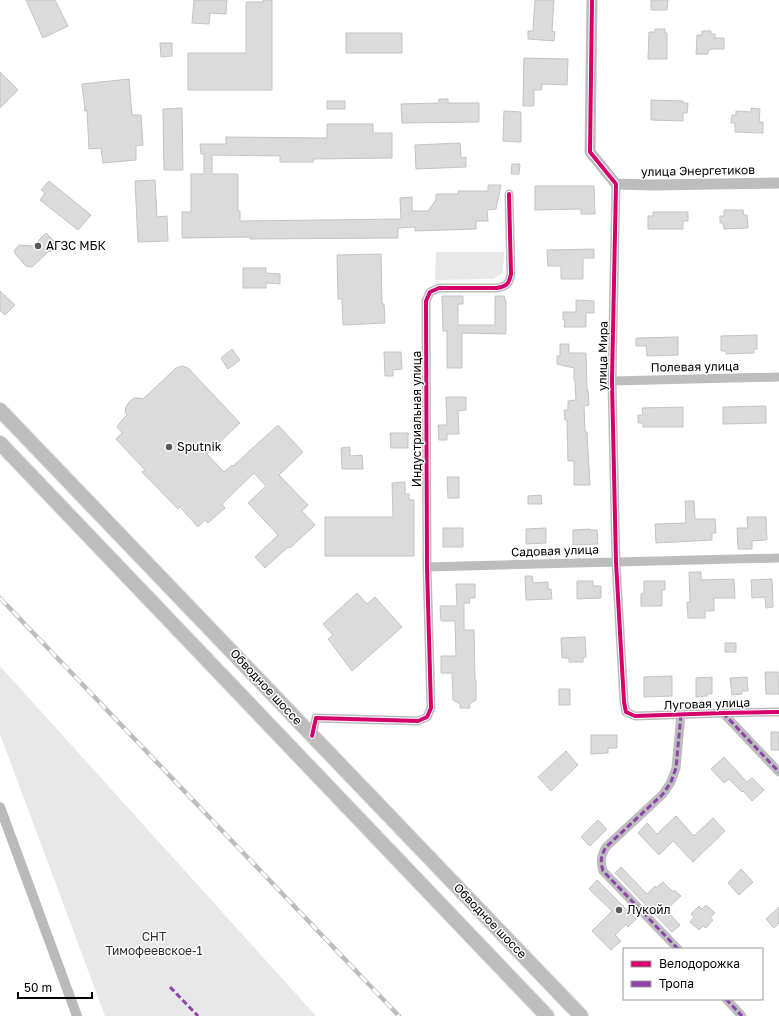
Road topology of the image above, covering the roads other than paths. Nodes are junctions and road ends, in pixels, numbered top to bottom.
1 (592, 0) edge
2 (779, 183) edge
3 (616, 184) junction
4 (508, 194) dead end
5 (779, 377) edge
6 (612, 381) junction
7 (0, 410) edge
8 (0, 443) edge
9 (779, 558) edge
10 (616, 562) junction
11 (427, 567) junction
12 (779, 712) edge
13 (723, 713) junction
14 (682, 714) junction
15 (635, 716) joint
16 (312, 736) junction
17 (779, 772) edge
18 (677, 948) edge
19 (727, 1000) edge
20 (547, 1016) edge
21 (581, 1016) edge
22 (742, 1016) edge

1 - 3 street
2 - 3 street, улица Энергетиков
3 - 6 street, улица Мира
4 - 11 street, Индустриальная улица
5 - 6 street, Полевая улица
6 - 10 street, улица Мира
7 - 16 main road, Обводное шоссе
8 - 20 main road, Обводное шоссе
9 - 10 street, Садовая улица
10 - 11 street, Садовая улица
10 - 15 street, улица Мира
11 - 16 street, Индустриальная улица
12 - 13 street, Луговая улица
13 - 14 street, Луговая улица
13 - 17 street
14 - 15 street, Луговая улица
14 - 18 street
16 - 21 main road, Обводное шоссе
19 - 22 street

